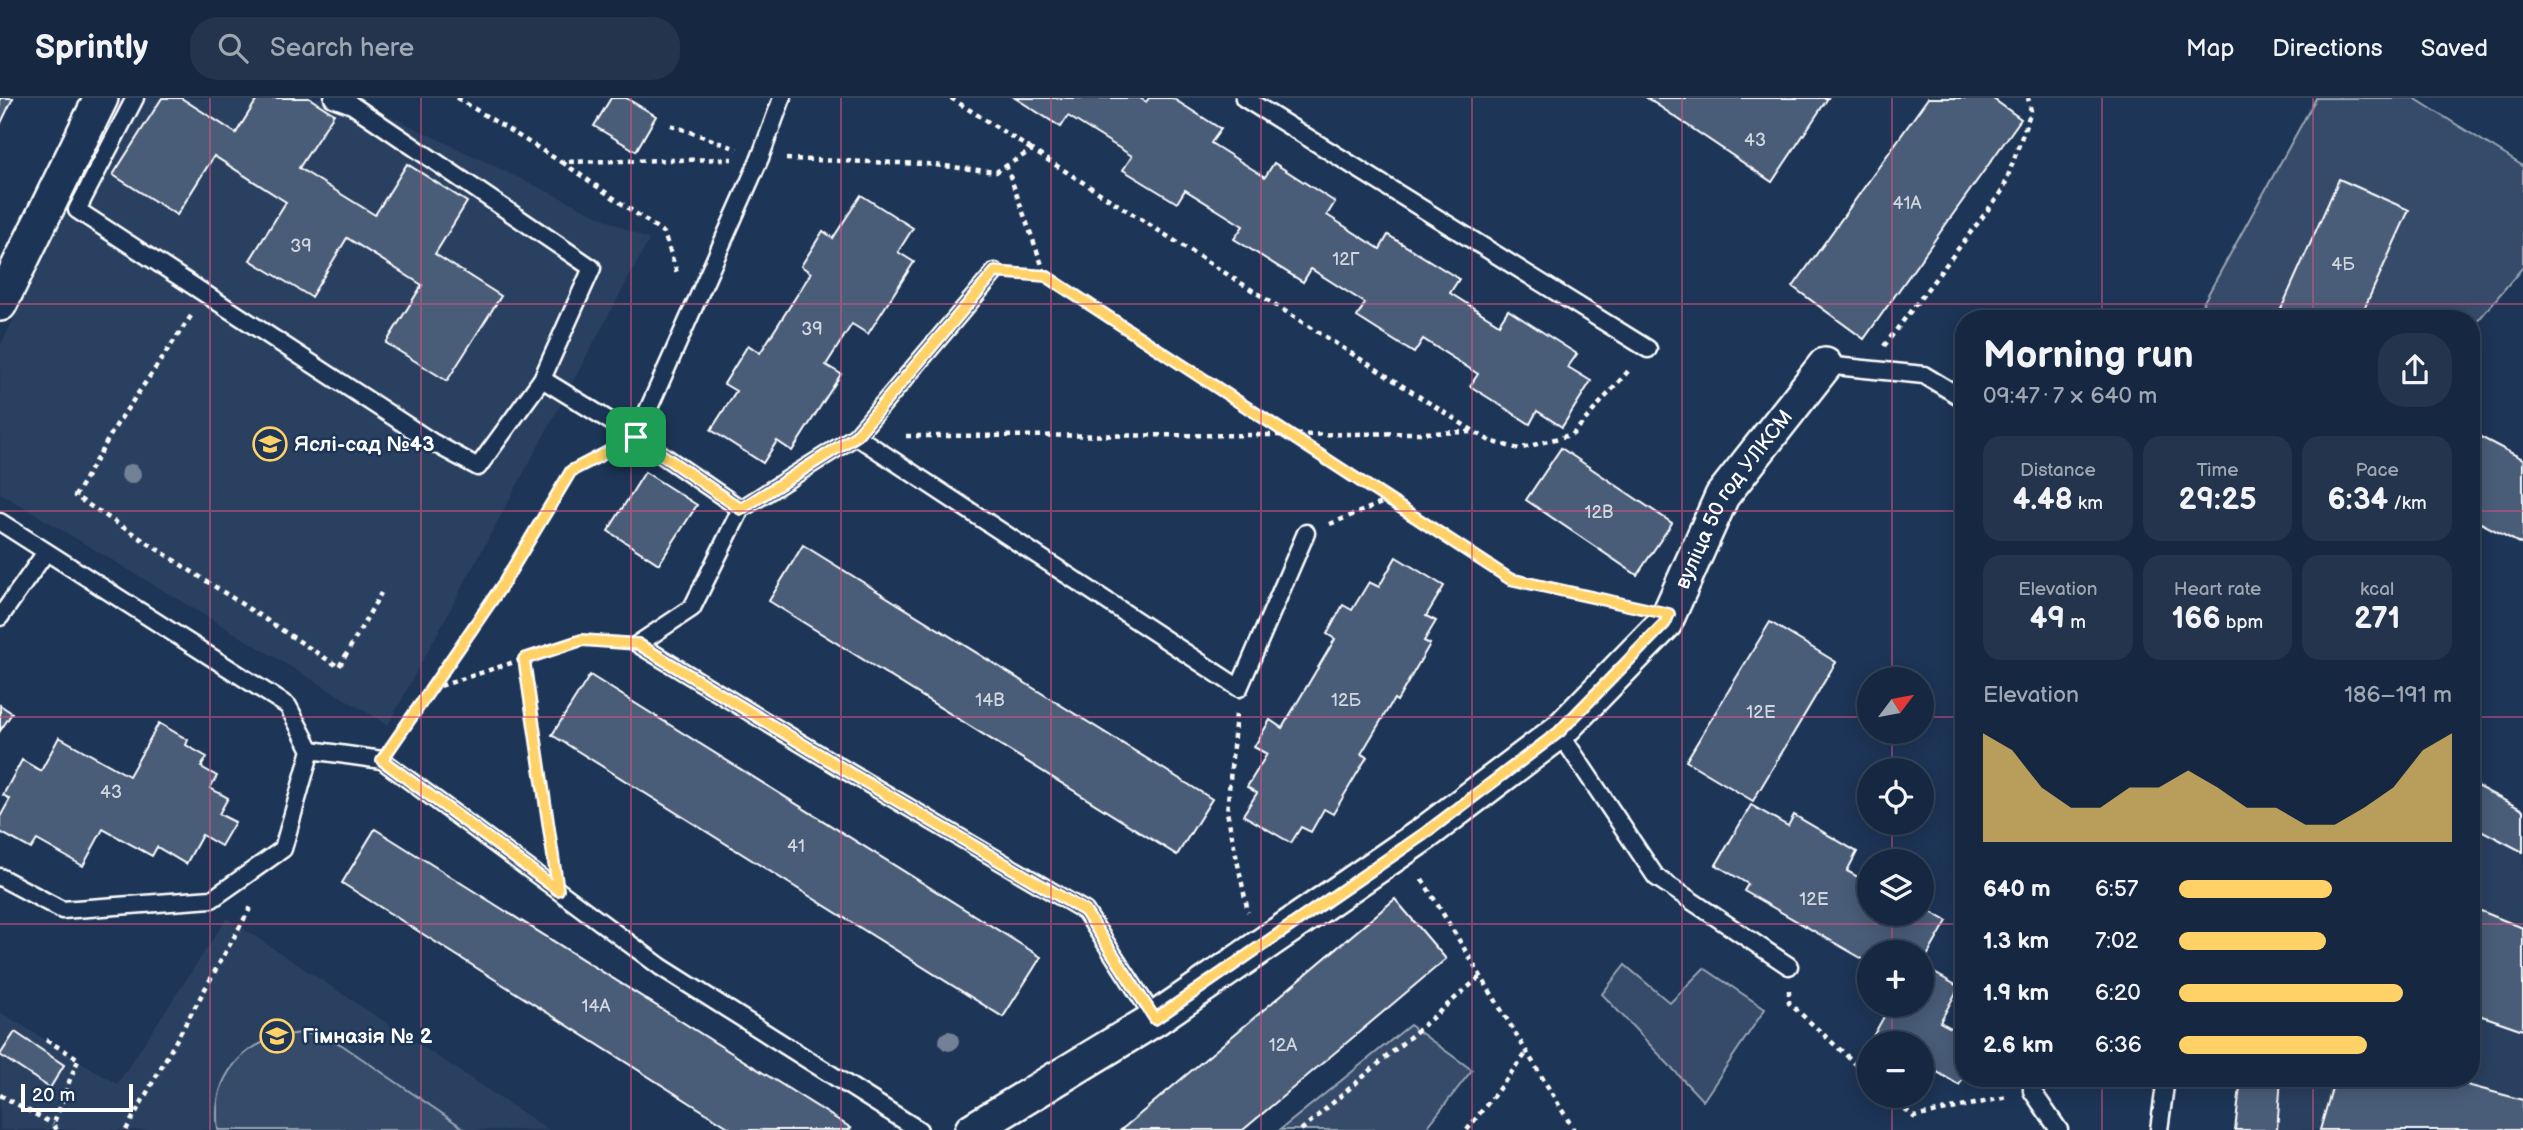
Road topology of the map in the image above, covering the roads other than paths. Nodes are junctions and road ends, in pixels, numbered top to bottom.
1 (101, 98) edge
2 (135, 98) edge
3 (333, 98) edge
4 (782, 98) edge
5 (1244, 98) edge
6 (995, 272) road end
7 (0, 304) edge
8 (1648, 349) road end
9 (1825, 365) joint
10 (542, 379) junction
11 (1955, 394) edge
12 (856, 436) junction
13 (636, 437) junction
14 (741, 509) junction
15 (0, 522) edge
16 (1306, 533) road end
17 (46, 552) junction
18 (0, 617) edge
19 (1559, 732) junction
20 (311, 750) junction
21 (0, 877) edge
22 (1789, 966) road end
23 (1155, 1019) junction
24 (2033, 1087) edge
25 (2165, 1087) edge
26 (919, 1130) edge
27 (972, 1130) edge
28 (2059, 1130) edge
29 (2159, 1130) edge

1 - 7 street
2 - 10 lane
3 - 10 lane
4 - 13 lane
5 - 8 lane
6 - 12 lane
9 - 11 lane
9 - 19 street, вуліца 50 год УЛКСМ
10 - 13 lane
12 - 14 lane
12 - 16 lane
13 - 14 lane
14 - 23 lane
15 - 17 lane
17 - 18 lane
17 - 20 lane
19 - 22 lane
19 - 23 street, вуліца 50 год УЛКСМ
20 - 21 lane
20 - 26 lane
23 - 27 street, вуліца 50 год УЛКСМ
24 - 28 lane
25 - 29 lane

